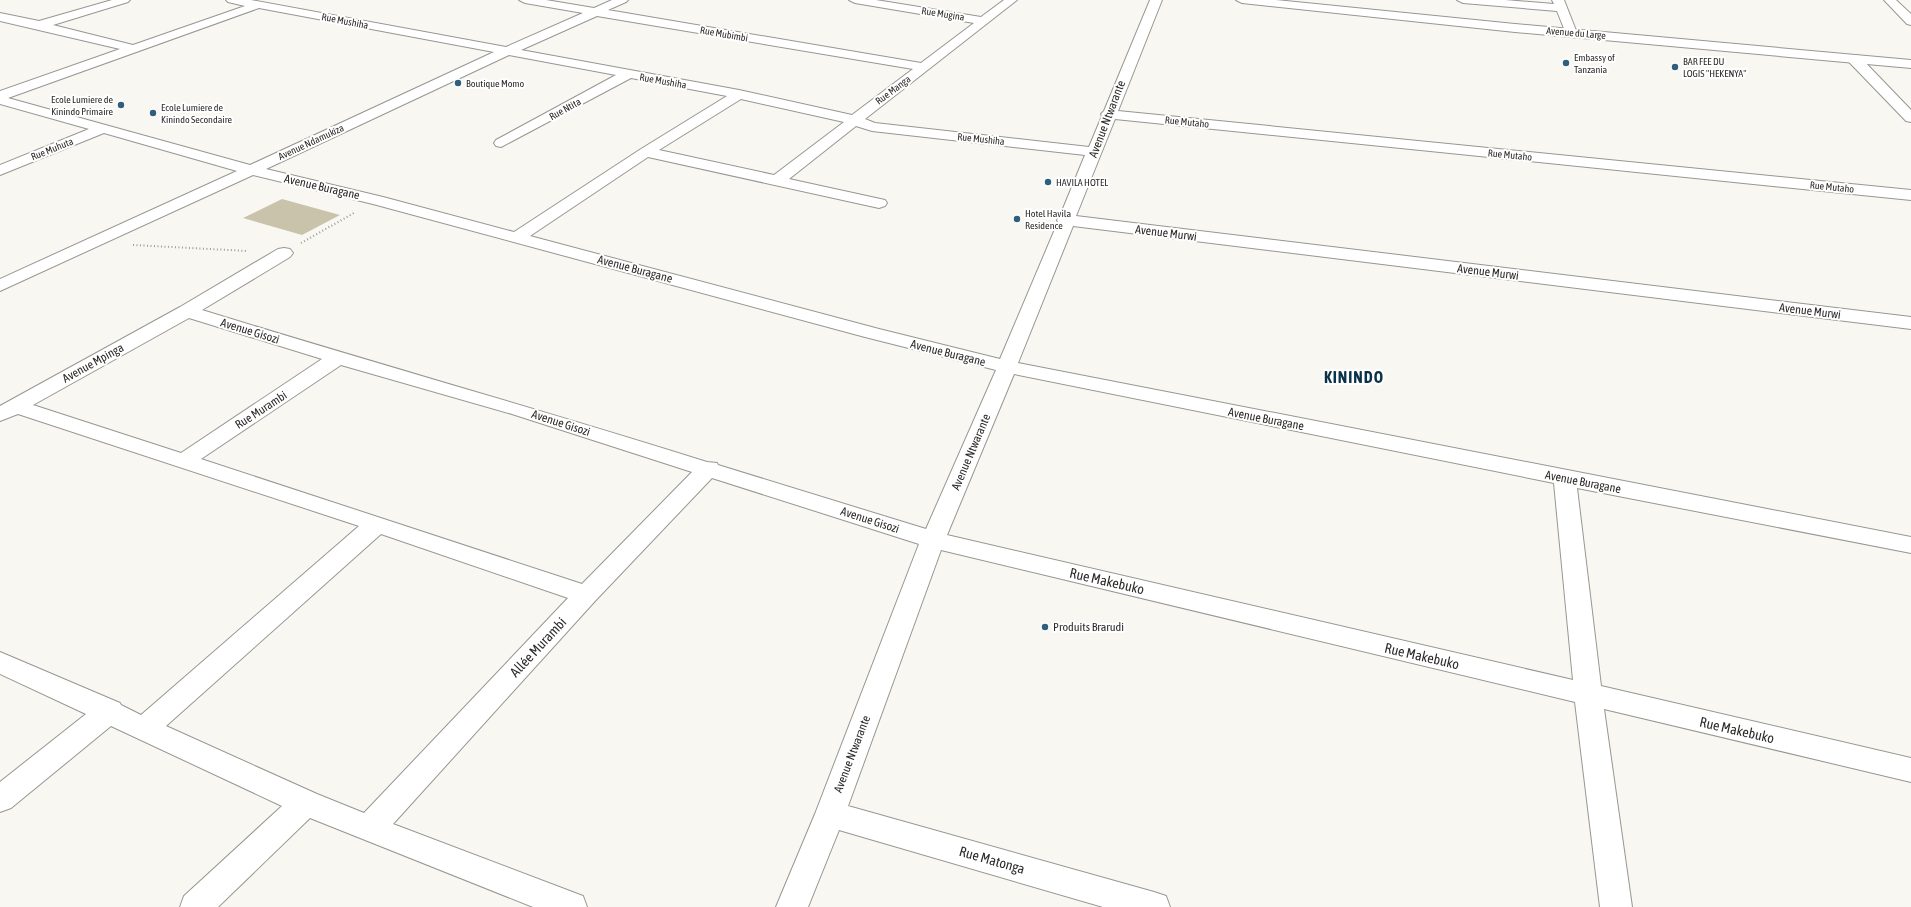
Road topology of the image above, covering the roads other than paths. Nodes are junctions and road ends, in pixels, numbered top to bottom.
1 (124, 0) edge
2 (232, 0) edge
3 (525, 0) edge
4 (622, 0) edge
5 (855, 0) edge
6 (1012, 0) edge
7 (1156, 0) edge
8 (1242, 0) edge
9 (1463, 0) edge
10 (1890, 0) edge
11 (1311, 4) edge
12 (1559, 4) edge
13 (259, 5) junction
14 (590, 6) edge
15 (568, 8) junction
16 (0, 17) edge
17 (984, 21) junction
18 (1911, 21) edge
19 (39, 25) junction
20 (1571, 33) junction
21 (484, 48) junction
22 (134, 49) junction
23 (505, 52) junction
24 (1854, 59) junction
25 (1911, 64) edge
26 (923, 68) junction
27 (628, 74) junction
28 (739, 94) junction
29 (0, 96) edge
30 (0, 100) edge
31 (1108, 114) junction
32 (1911, 118) edge
33 (854, 120) junction
34 (104, 128) junction
35 (501, 143) dead end
36 (646, 152) junction
37 (1095, 152) junction
38 (232, 164) junction
39 (0, 170) edge
40 (252, 170) junction
41 (776, 181) junction
42 (1911, 195) edge
43 (879, 203) dead end
44 (1065, 220) junction
45 (517, 237) junction
46 (284, 252) road end
47 (0, 273) edge
48 (0, 286) edge
49 (187, 311) junction
50 (1911, 323) edge
51 (338, 358) junction
52 (1007, 367) junction
53 (8, 411) edge
54 (183, 461) junction
55 (709, 468) junction
56 (1565, 478) junction
57 (377, 524) junction
58 (933, 540) junction
59 (1911, 545) edge
60 (586, 595) junction
61 (0, 662) edge
62 (1588, 695) junction
63 (110, 711) junction
64 (146, 728) junction
65 (1911, 770) edge
66 (0, 799) edge
67 (306, 803) junction
68 (830, 814) junction
69 (369, 829) junction
70 (196, 907) edge
71 (570, 907) edge
72 (792, 907) edge
73 (1154, 907) edge
74 (1616, 907) edge

1 - 19 street
2 - 13 street, Rue Mushiha
3 - 15 street
4 - 14 street, Avenue Ndamukiza
5 - 17 street, Rue Mugina
6 - 17 street, Rue Manga
7 - 31 street, Avenue Ntwarante
8 - 11 street, Avenue du Large
9 - 12 street
10 - 18 street
11 - 20 street, Avenue du Large
12 - 20 street
13 - 21 street, Rue Mushiha
13 - 22 street
14 - 15 street, Avenue Ndamukiza
14 - 23 street, Avenue Ndamukiza
14 - 26 street, Rue Mubimbi
15 - 21 street, Avenue Ndamukiza
16 - 19 street
17 - 26 street, Rue Manga
19 - 22 street
20 - 24 street, Avenue du Large
21 - 23 street, Rue Mushiha
21 - 38 street, Avenue Ndamukiza
22 - 29 street
23 - 27 street, Rue Mushiha
23 - 40 street, Avenue Ndamukiza
24 - 25 street, Avenue du Large
24 - 32 street
26 - 33 street, Rue Manga
27 - 28 street, Rue Mushiha
27 - 35 street, Rue Ntita
28 - 33 street, Rue Mushiha
28 - 36 street
30 - 34 street, Avenue Buragane
31 - 37 street, Avenue Ntwarante
31 - 42 street, Rue Mutaho
33 - 37 street, Rue Mushiha
33 - 41 street, Rue Manga
34 - 38 street, Avenue Buragane
34 - 39 street, Rue Muhuta
36 - 41 street
36 - 45 street
37 - 44 street, Avenue Ntwarante
38 - 40 street, Avenue Buragane
38 - 47 street, Avenue Ndamukiza
40 - 45 street, Avenue Buragane
40 - 48 street, Avenue Ndamukiza
41 - 43 street
44 - 50 street, Avenue Murwi
44 - 52 street, Avenue Ntwarante
45 - 52 street, Avenue Buragane
46 - 49 street, Avenue Mpinga
49 - 51 street, Avenue Gisozi
49 - 53 street, Avenue Mpinga
51 - 54 street, Rue Murambi
51 - 55 street, Avenue Gisozi
52 - 56 street, Avenue Buragane
52 - 58 street, Avenue Ntwarante
53 - 54 street
54 - 57 street
55 - 58 street, Avenue Gisozi
55 - 60 street, Allée Murambi
56 - 59 street, Avenue Buragane
56 - 62 street
57 - 60 street
57 - 64 street
58 - 62 street, Rue Makebuko
58 - 68 street, Avenue Ntwarante
60 - 69 street, Allée Murambi
61 - 63 street
62 - 65 street, Rue Makebuko
62 - 74 street
63 - 64 street
63 - 66 street
64 - 67 street
67 - 69 street
67 - 70 street
68 - 72 street, Avenue Ntwarante
68 - 73 street, Rue Matonga
69 - 71 street

